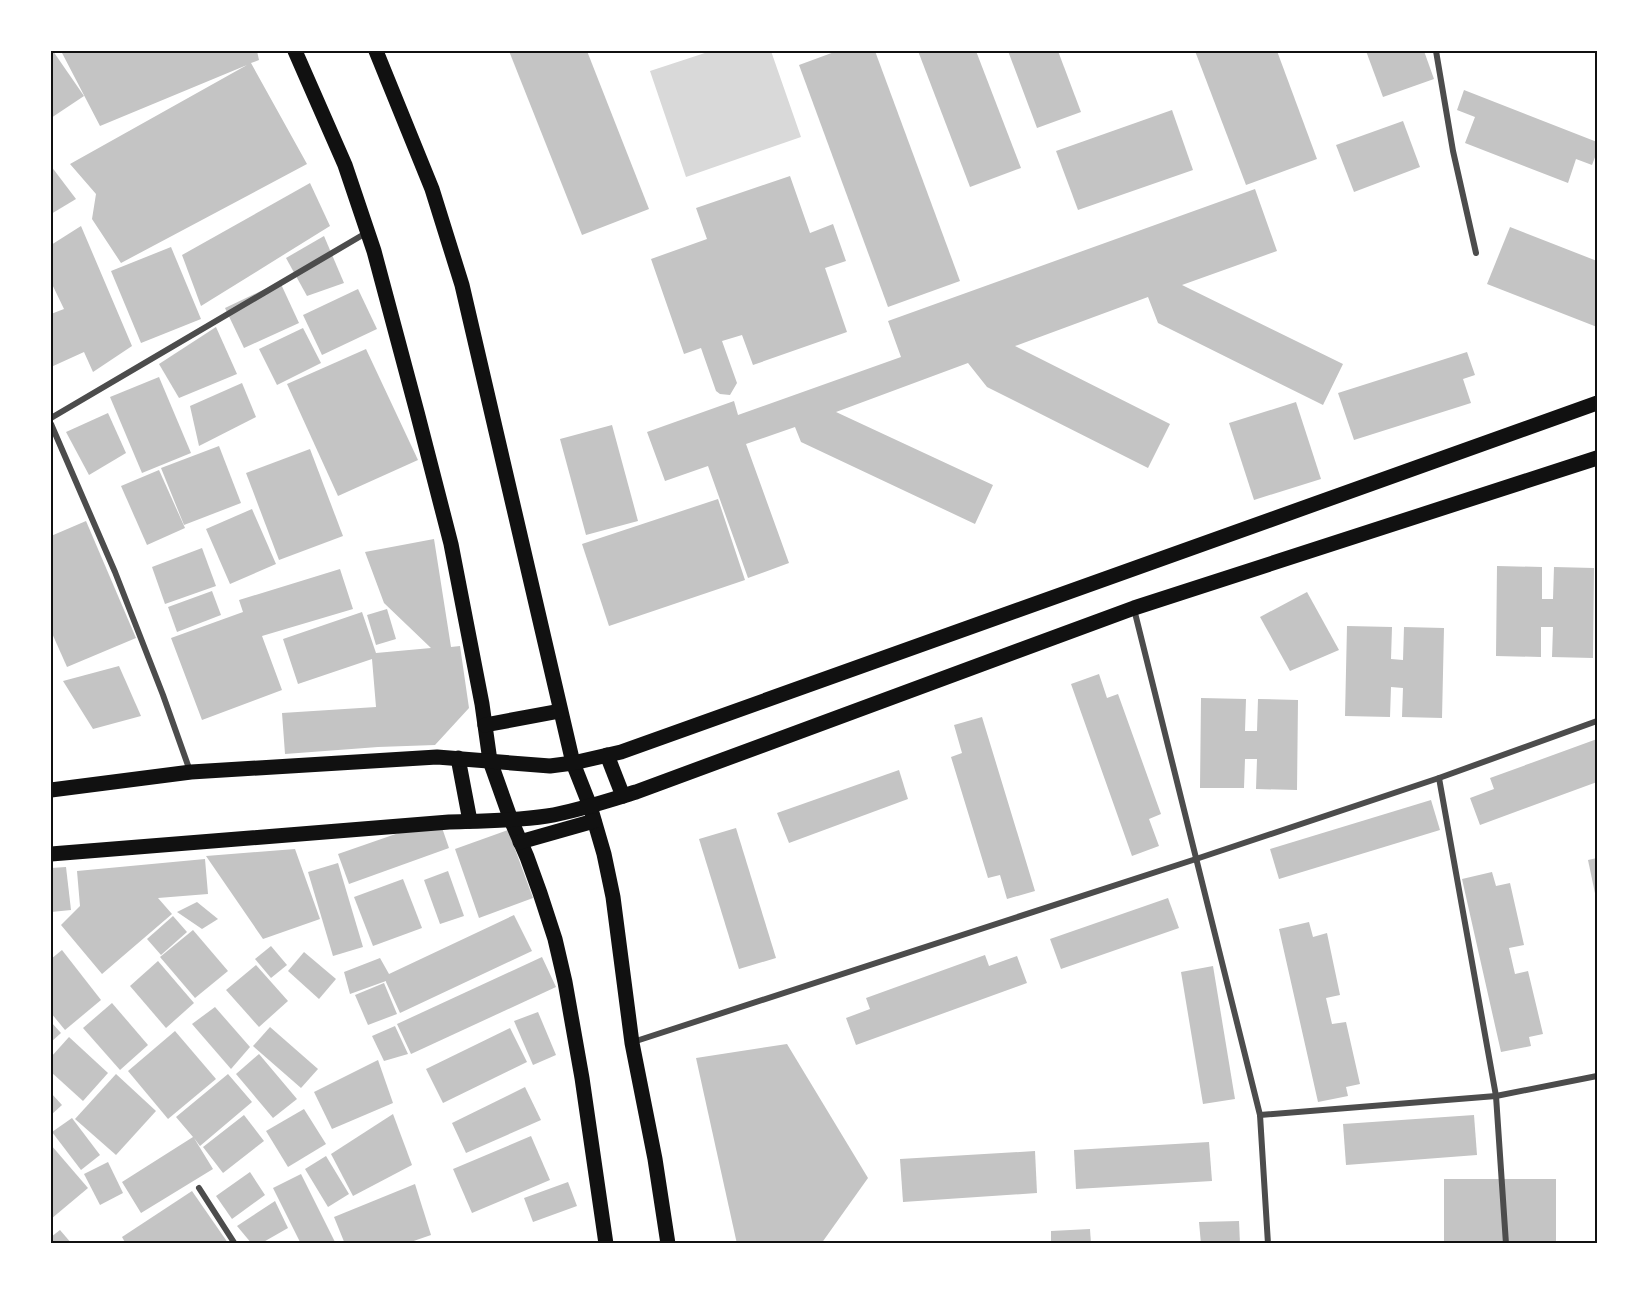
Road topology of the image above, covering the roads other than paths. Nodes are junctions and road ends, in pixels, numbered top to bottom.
1 (295, 51) edge
2 (376, 51) edge
3 (1436, 51) edge
4 (367, 232) junction
5 (1476, 253) dead end
6 (1597, 403) edge
7 (51, 418) edge
8 (51, 424) edge
9 (1597, 458) edge
10 (1134, 608) junction
11 (560, 711) junction
12 (1597, 721) edge
13 (485, 725) junction
14 (607, 755) junction
15 (458, 758) junction
16 (490, 761) junction
17 (573, 763) junction
18 (190, 772) junction
19 (1439, 778) junction
20 (51, 790) edge
21 (623, 796) junction
22 (592, 814) junction
23 (511, 820) junction
24 (470, 821) junction
25 (520, 842) junction
26 (51, 854) edge
27 (1196, 860) junction
28 (632, 1043) junction
29 (1597, 1076) edge
30 (1496, 1096) junction
31 (1260, 1115) junction
32 (199, 1188) dead end
33 (234, 1244) edge
34 (606, 1244) edge
35 (668, 1244) edge
36 (1268, 1244) edge
37 (1506, 1244) edge

1 - 4 main road
2 - 11 main road
3 - 5 street
4 - 7 street
4 - 13 main road
6 - 14 main road
8 - 18 street
9 - 10 main road
10 - 21 main road
10 - 27 street
11 - 13 main road
11 - 17 main road
12 - 19 street
13 - 16 main road
14 - 17 main road
14 - 21 main road
15 - 16 main road
15 - 18 main road
15 - 24 main road
16 - 17 main road
16 - 23 main road
17 - 22 main road
18 - 20 main road
19 - 27 street
19 - 30 street
21 - 22 main road
22 - 23 main road
22 - 25 main road
22 - 28 main road
23 - 24 main road
23 - 25 main road
24 - 26 main road
25 - 34 main road
27 - 28 street
27 - 31 street
28 - 35 main road
29 - 30 street
30 - 31 street
30 - 37 street
31 - 36 street
32 - 33 street

